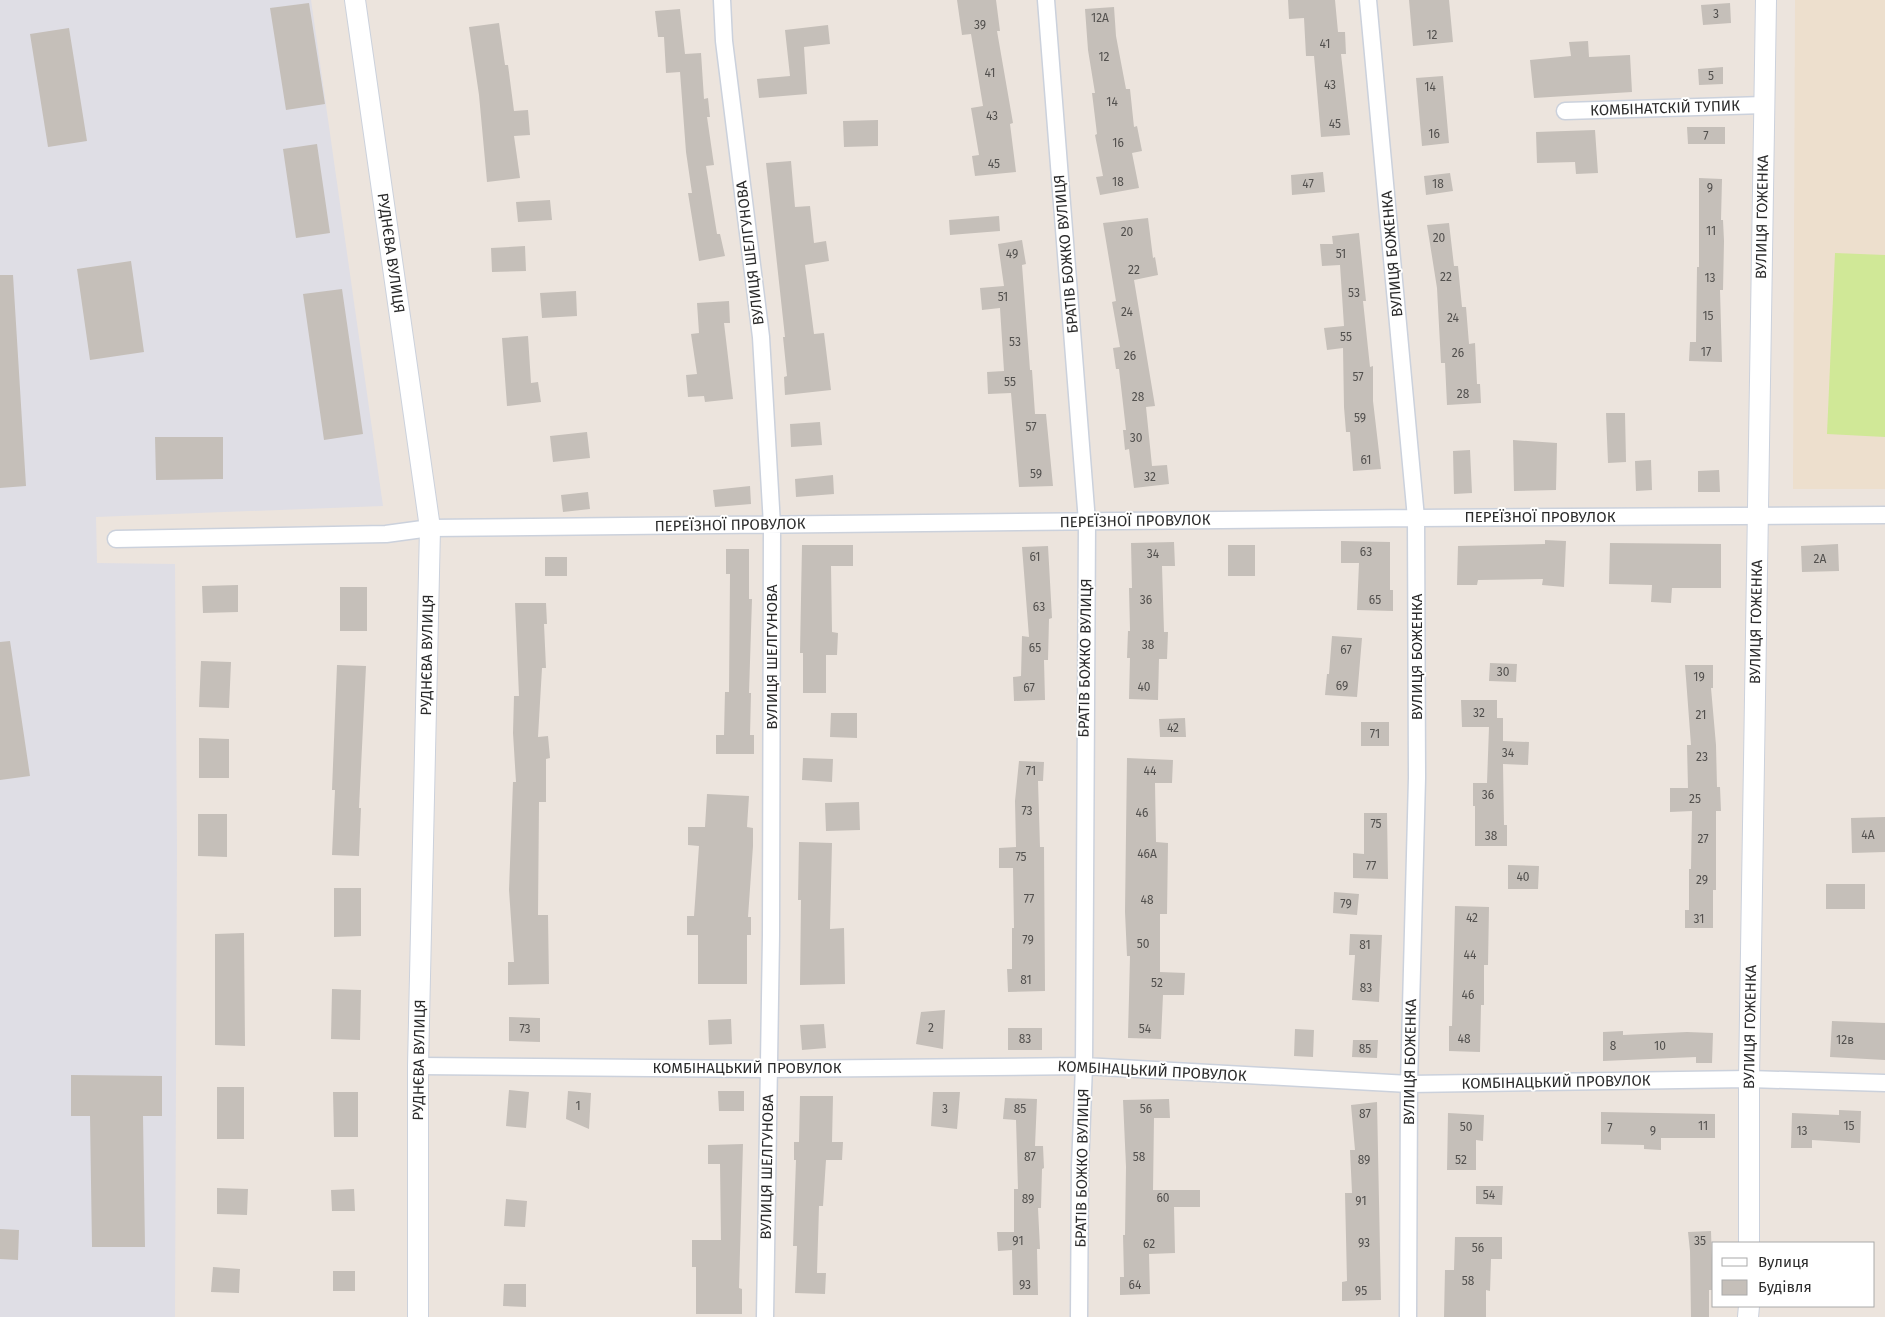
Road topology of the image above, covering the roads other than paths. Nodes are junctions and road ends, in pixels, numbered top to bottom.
1 (366, 0) edge
2 (722, 0) edge
3 (1046, 0) edge
4 (1368, 0) edge
5 (1766, 0) edge
6 (356, 10) edge
7 (1764, 105) junction
8 (1565, 111) dead end
9 (1885, 515) edge
10 (1758, 517) junction
11 (1416, 518) junction
12 (1087, 522) junction
13 (772, 525) junction
14 (430, 528) junction
15 (116, 539) dead end
16 (418, 1066) junction
17 (1084, 1066) junction
18 (768, 1069) junction
19 (1749, 1079) junction
20 (1885, 1082) edge
21 (1409, 1084) junction
22 (1749, 1242) edge
23 (418, 1317) edge
24 (765, 1317) edge
25 (1079, 1317) edge
26 (1408, 1317) edge

1 - 6 street, РУДНЄВА ВУЛИЦЯ
2 - 13 street, ВУЛИЦЯ ШЕЛГУНОВА
3 - 12 street, БРАТІВ БОЖКО ВУЛИЦЯ
4 - 11 street, ВУЛИЦЯ БОЖЕНКА
5 - 7 street, ВУЛИЦЯ ГОЖЕНКА
6 - 14 street, РУДНЄВА ВУЛИЦЯ
7 - 8 street, КОМБІНАТСКІЙ ТУПИК
7 - 10 street, ВУЛИЦЯ ГОЖЕНКА
9 - 10 street, ПЕРЕЇЗНОЇ ПРОВУЛОК
10 - 11 street, ПЕРЕЇЗНОЇ ПРОВУЛОК
10 - 19 street, ВУЛИЦЯ ГОЖЕНКА
11 - 12 street, ПЕРЕЇЗНОЇ ПРОВУЛОК
11 - 21 street, ВУЛИЦЯ БОЖЕНКА
12 - 13 street, ПЕРЕЇЗНОЇ ПРОВУЛОК
12 - 17 street, БРАТІВ БОЖКО ВУЛИЦЯ
13 - 14 street, ПЕРЕЇЗНОЇ ПРОВУЛОК
13 - 18 street, ВУЛИЦЯ ШЕЛГУНОВА
14 - 15 street, ПЕРЕЇЗНОЇ ПРОВУЛОК
14 - 16 street, РУДНЄВА ВУЛИЦЯ
16 - 18 street, КОМБІНАЦЬКИЙ ПРОВУЛОК
16 - 23 street, РУДНЄВА ВУЛИЦЯ
17 - 18 street, КОМБІНАЦЬКИЙ ПРОВУЛОК
17 - 21 street, КОМБІНАЦЬКИЙ ПРОВУЛОК
17 - 25 street, БРАТІВ БОЖКО ВУЛИЦЯ
18 - 24 street, ВУЛИЦЯ ШЕЛГУНОВА
19 - 20 street, КОМБІНАЦЬКИЙ ПРОВУЛОК
19 - 21 street, КОМБІНАЦЬКИЙ ПРОВУЛОК
19 - 22 street, ВУЛИЦЯ ГОЖЕНКА
21 - 26 street, ВУЛИЦЯ БОЖЕНКА

